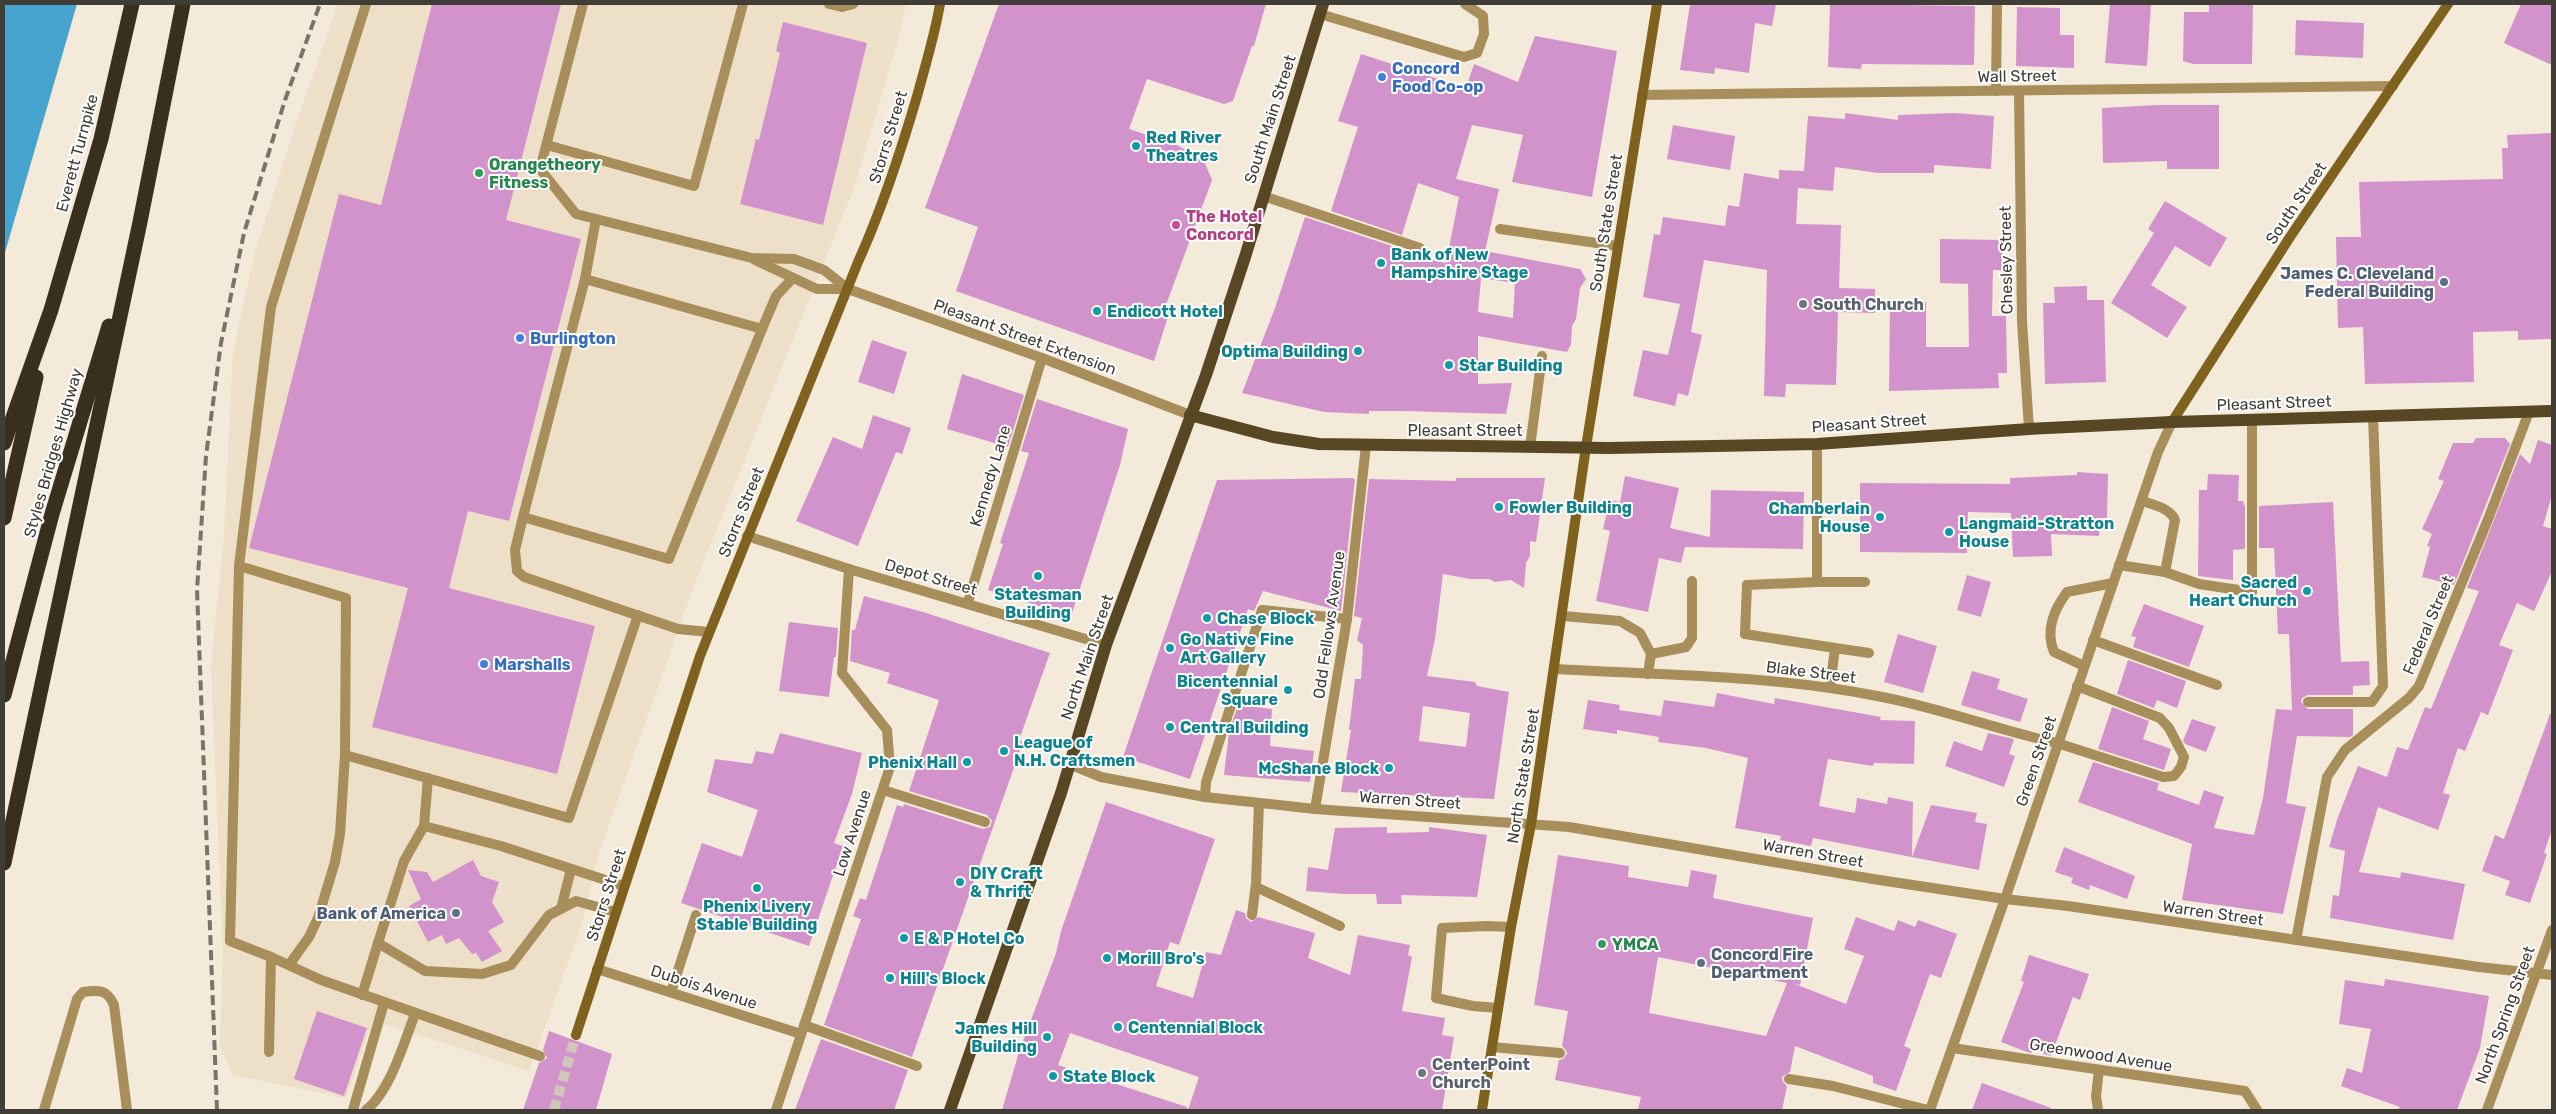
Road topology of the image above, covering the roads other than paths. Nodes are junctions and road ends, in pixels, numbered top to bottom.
1 (132, 4) edge
2 (183, 4) edge
3 (366, 4) edge
4 (583, 4) edge
5 (743, 4) edge
6 (829, 4) edge
7 (853, 4) edge
8 (940, 4) edge
9 (1465, 4) edge
10 (1656, 4) edge
11 (1997, 4) edge
12 (2448, 4) edge
13 (1321, 9) edge
14 (2393, 86) junction
15 (1996, 91) junction
16 (2019, 91) junction
17 (1642, 95) junction
18 (547, 145) junction
19 (1263, 196) junction
20 (596, 219) junction
21 (140, 222) junction
22 (1500, 229) dead end
23 (1617, 246) junction
24 (1420, 248) dead end
25 (752, 258) junction
26 (585, 279) junction
27 (792, 279) junction
28 (848, 288) junction
29 (51, 310) junction
30 (762, 329) junction
31 (1542, 356) dead end
32 (1042, 358) junction
33 (2552, 411) edge
34 (2529, 412) junction
35 (1190, 415) junction
36 (2373, 416) junction
37 (2252, 420) junction
38 (2172, 422) junction
39 (2029, 429) junction
40 (4, 442) edge
41 (1817, 444) junction
42 (1366, 445) junction
43 (1586, 446) junction
44 (1530, 447) junction
45 (2142, 501) junction
46 (523, 517) junction
47 (4, 518) edge
48 (747, 536) junction
49 (2119, 565) junction
50 (239, 566) junction
51 (849, 569) junction
52 (2165, 572) junction
53 (1692, 580) dead end
54 (1817, 582) junction
55 (1865, 582) dead end
56 (2113, 583) junction
57 (968, 602) junction
58 (638, 615) junction
59 (1562, 616) junction
60 (1347, 619) junction
61 (709, 632) junction
62 (2093, 640) junction
63 (1106, 645) junction
64 (1835, 648) junction
65 (1869, 653) dead end
66 (1651, 654) junction
67 (2084, 666) junction
68 (1555, 669) junction
69 (1648, 674) junction
70 (2217, 685) dead end
71 (2077, 686) junction
72 (1830, 688) junction
73 (4, 695) edge
74 (2308, 702) dead end
75 (2058, 743) junction
76 (345, 755) junction
77 (1069, 764) junction
78 (428, 778) junction
79 (882, 790) junction
80 (1205, 797) junction
81 (1259, 803) junction
82 (1316, 809) junction
83 (985, 822) dead end
84 (1531, 824) junction
85 (424, 826) junction
86 (4, 864) edge
87 (571, 869) junction
88 (624, 886) junction
89 (1256, 887) junction
90 (2005, 899) junction
91 (561, 909) junction
92 (616, 912) junction
93 (1252, 915) dead end
94 (696, 916) dead end
95 (1340, 926) dead end
96 (1511, 927) junction
97 (2552, 930) edge
98 (2296, 940) junction
99 (378, 943) junction
100 (271, 957) junction
101 (289, 965) junction
102 (597, 969) junction
103 (2537, 972) junction
104 (2552, 975) edge
105 (671, 992) junction
106 (362, 995) junction
107 (384, 1003) junction
108 (1498, 1008) junction
109 (415, 1014) junction
110 (802, 1030) junction
111 (576, 1035) tunnel mouth
112 (1492, 1047) junction
113 (1952, 1048) junction
114 (269, 1052) dead end
115 (1560, 1053) dead end
116 (540, 1056) dead end
117 (917, 1066) dead end
118 (2099, 1070) junction
119 (1789, 1079) dead end
120 (44, 1110) edge
121 (127, 1110) edge
122 (353, 1110) edge
123 (366, 1110) edge
124 (776, 1110) edge
125 (950, 1110) edge
126 (1482, 1110) edge
127 (1929, 1110) edge
128 (2098, 1110) edge
129 (2258, 1110) edge
130 (2487, 1110) edge

1 - 29 highway, Everett Turnpike
2 - 21 highway
3 - 50 street
4 - 18 street
5 - 18 street
6 - 7 street
8 - 28 street, Storrs Street
9 - 13 street
10 - 17 street, South State Street
11 - 15 street
12 - 14 street, South Street
13 - 19 main road, South Main Street
14 - 16 street, Wall Street
14 - 38 street, South Street
15 - 16 street, Wall Street
15 - 17 street, Wall Street
16 - 39 street, Chesley Street
17 - 23 street, South State Street
18 - 20 street
19 - 24 street
19 - 35 main road, South Main Street
20 - 25 street
20 - 26 street
21 - 73 highway, Styles Bridges Highway
21 - 86 highway
22 - 23 street
23 - 43 street, South State Street
25 - 27 street
25 - 28 street
26 - 30 street
26 - 46 street
27 - 28 street
27 - 30 street
28 - 32 street, Pleasant Street Extension
28 - 48 street, Storrs Street
29 - 40 highway
29 - 47 highway, Styles Bridges Highway
30 - 46 street
31 - 44 street
32 - 35 street, Pleasant Street Extension
32 - 57 street, Kennedy Lane
33 - 34 main road, Pleasant Street
34 - 36 main road, Pleasant Street
34 - 98 street, Federal Street
35 - 42 main road, Pleasant Street
35 - 63 main road, North Main Street
36 - 37 main road, Pleasant Street
36 - 74 street
37 - 38 main road, Pleasant Street
37 - 52 street
38 - 39 main road, Pleasant Street
38 - 45 street, Green Street
39 - 41 main road, Pleasant Street
41 - 43 main road, Pleasant Street
41 - 54 street
42 - 44 main road, Pleasant Street
42 - 60 street, Odd Fellows Avenue
43 - 44 main road, Pleasant Street
43 - 59 street, North State Street
45 - 49 street, Green Street
45 - 52 street
46 - 58 street
48 - 51 street, Depot Street
48 - 61 street, Storrs Street
49 - 52 street
49 - 56 street, Green Street
50 - 76 street
50 - 100 street
51 - 57 street, Depot Street
51 - 79 street, Low Avenue
53 - 66 street
54 - 55 street
54 - 64 street
56 - 62 street, Green Street
56 - 67 street
57 - 63 street, Depot Street
58 - 61 street
58 - 78 street
59 - 66 street
59 - 68 street, North State Street
60 - 80 street
60 - 82 street, Odd Fellows Avenue
61 - 88 street, Storrs Street
62 - 67 street, Green Street
62 - 70 street
63 - 77 main road, North Main Street
64 - 65 street
64 - 72 street
66 - 69 street
67 - 71 street, Green Street
68 - 69 street, Blake Street
68 - 84 street, North State Street
69 - 72 street, Blake Street
71 - 75 street, Green Street
71 - 75 street, Blake Street
72 - 75 street, Blake Street
75 - 90 street, Green Street
76 - 78 street
76 - 101 street
77 - 80 street, Warren Street
77 - 125 main road, North Main Street
78 - 85 street
79 - 83 street
79 - 110 street, Low Avenue
80 - 81 street, Warren Street
81 - 82 street, Warren Street
81 - 89 street
82 - 84 street, Warren Street
84 - 90 street, Warren Street
84 - 96 street, North State Street
85 - 87 street
85 - 99 street
87 - 88 street
87 - 91 street
88 - 92 street, Storrs Street
89 - 93 street
89 - 95 street
90 - 98 street, Warren Street
90 - 113 street, Green Street
91 - 92 street
91 - 99 street
92 - 102 street, Storrs Street
94 - 105 street
96 - 108 street, North State Street
96 - 108 street
97 - 103 street, North Spring Street
98 - 103 street, Warren Street
99 - 106 street
100 - 101 street
100 - 114 street
101 - 106 street
102 - 105 street, Dubois Avenue
102 - 111 street, Storrs Street
103 - 104 street, Warren Street
103 - 130 street, North Spring Street
105 - 110 street, Dubois Avenue
106 - 107 street
107 - 109 street
107 - 122 street
108 - 112 street, North State Street
109 - 116 street
109 - 123 street
110 - 117 street, Dubois Avenue
110 - 124 street, Low Avenue
112 - 115 street
112 - 126 street, North State Street
113 - 118 street, Greenwood Avenue
113 - 127 street, Green Street
118 - 128 street
118 - 129 street, Greenwood Avenue
119 - 127 street
120 - 121 street

